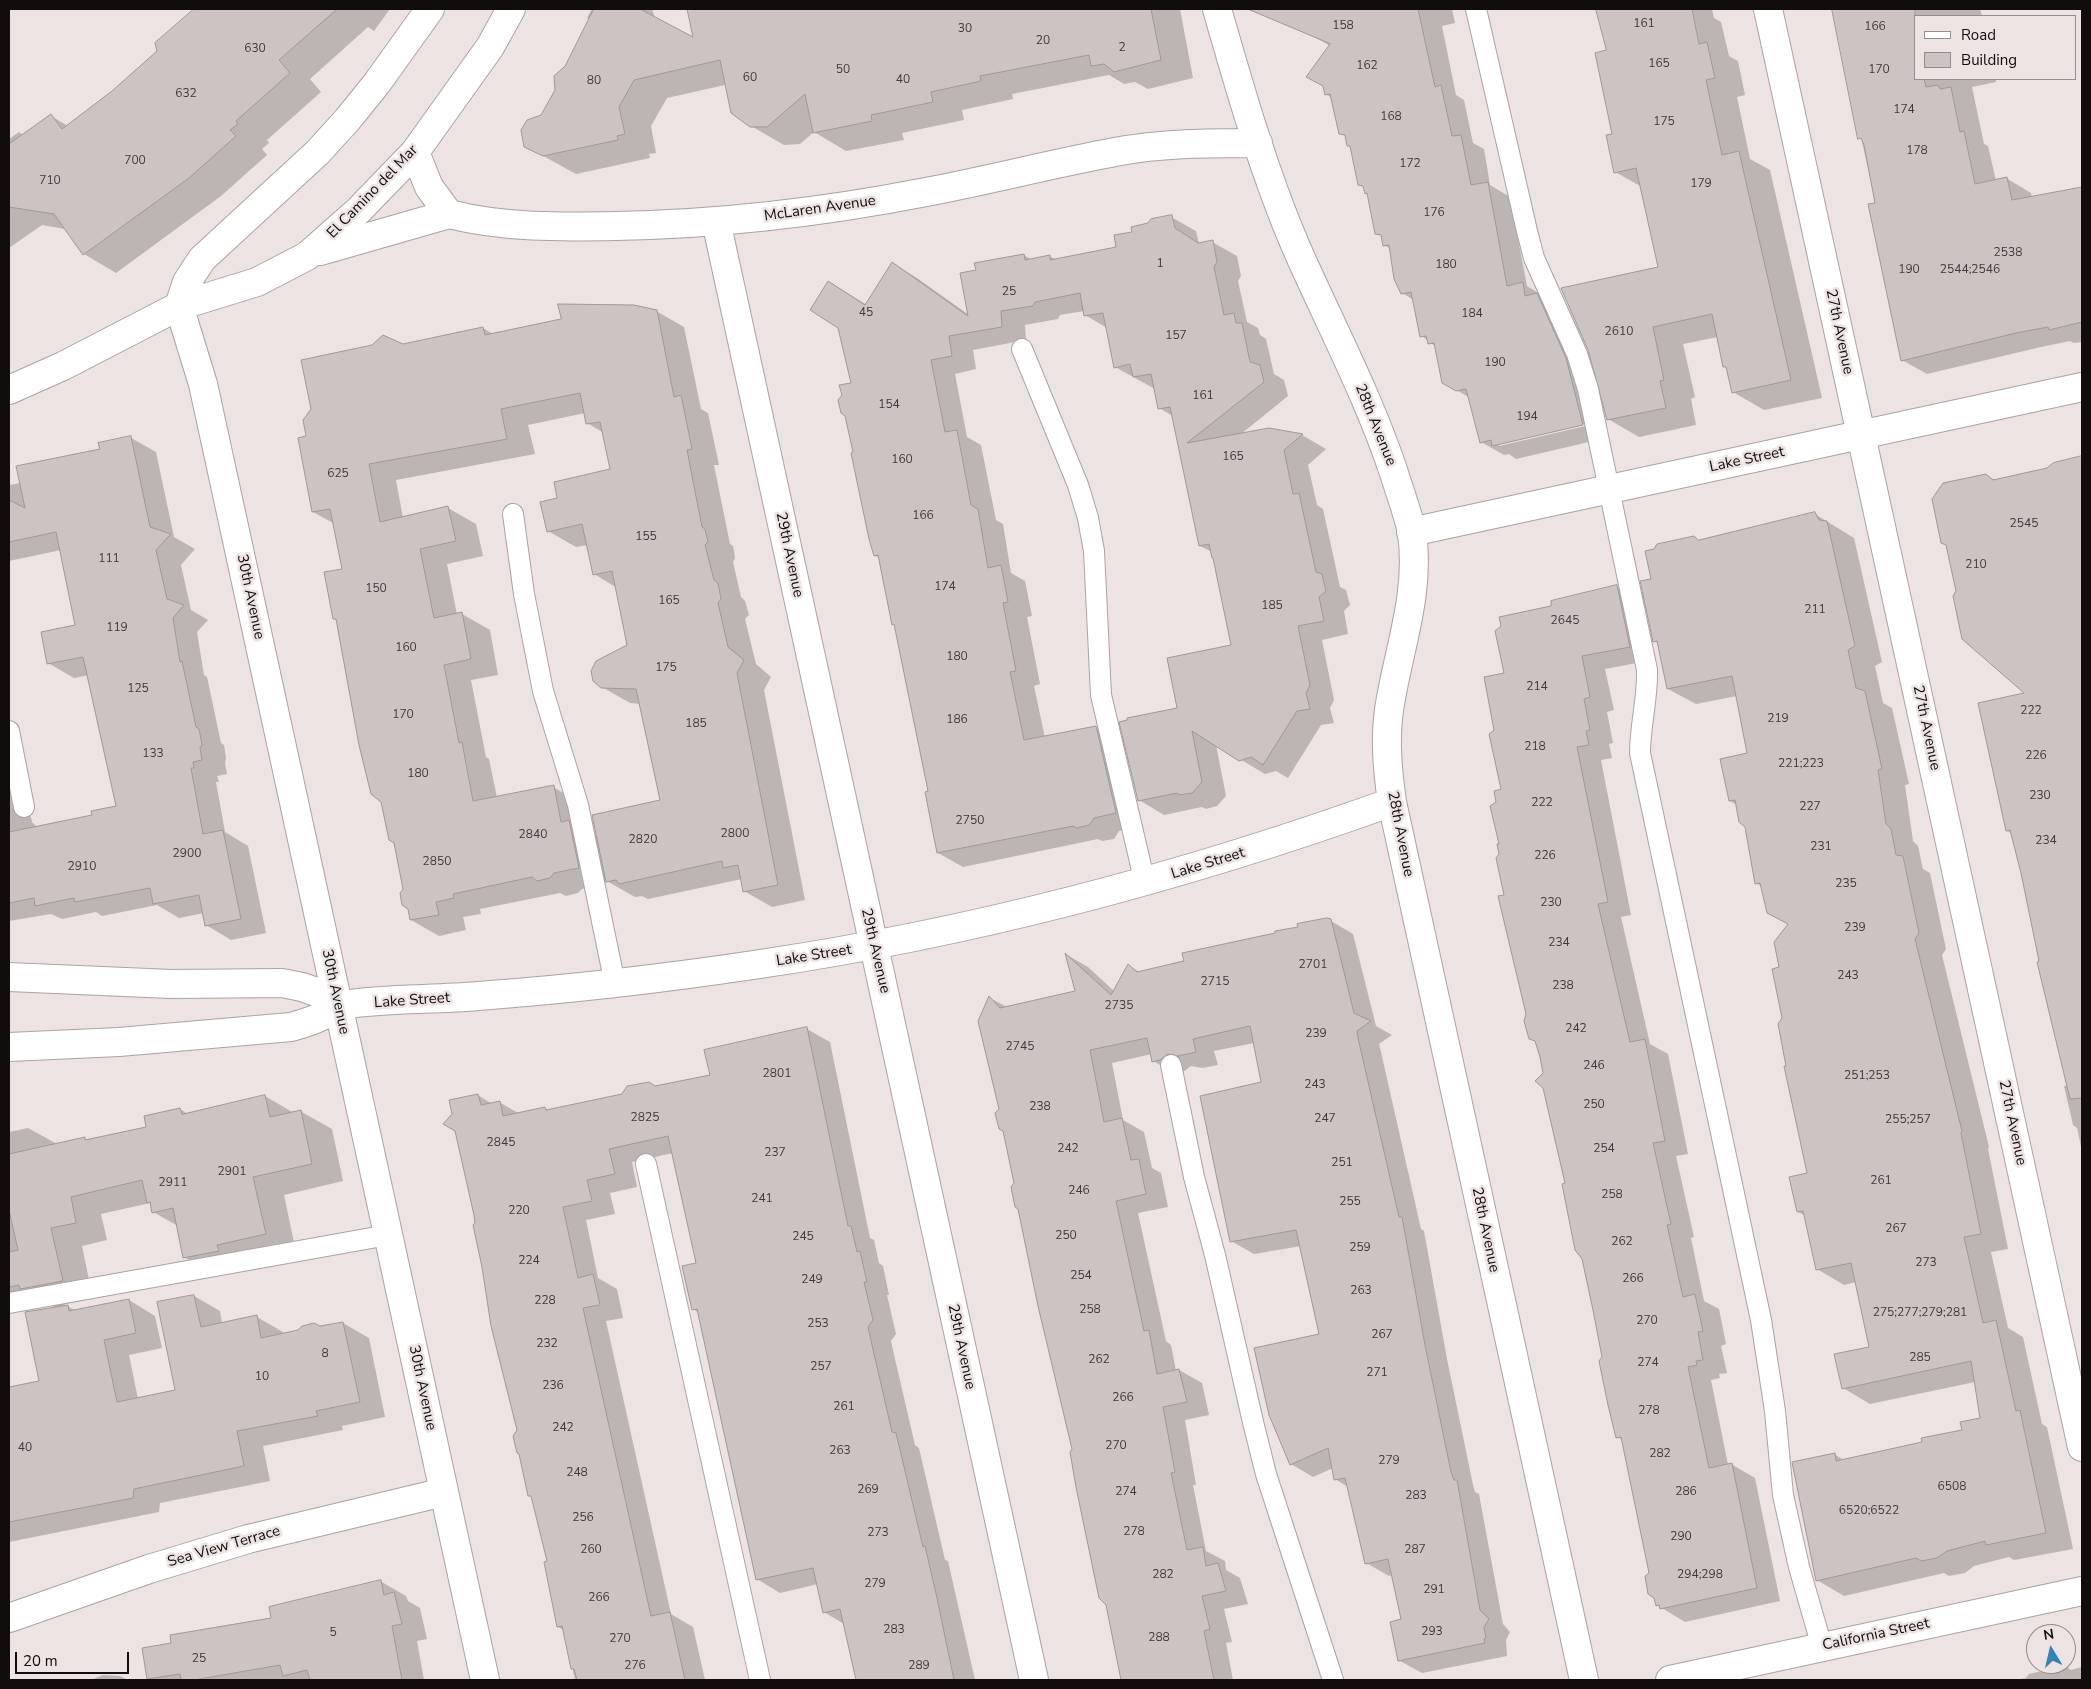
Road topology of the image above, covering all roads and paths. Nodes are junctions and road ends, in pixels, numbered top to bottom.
1 (430, 9) edge
2 (511, 9) edge
3 (1217, 9) edge
4 (1476, 9) edge
5 (1768, 9) edge
6 (1258, 143) junction
7 (415, 152) junction
8 (449, 214) junction
9 (716, 221) junction
10 (307, 256) junction
11 (180, 306) junction
12 (1022, 349) dead end
13 (2082, 387) edge
14 (9, 390) edge
15 (1862, 435) junction
16 (1610, 489) junction
17 (512, 514) dead end
18 (1411, 532) junction
19 (9, 731) edge
20 (1392, 802) junction
21 (24, 807) dead end
22 (1145, 883) junction
23 (874, 946) junction
24 (9, 977) edge
25 (615, 984) junction
26 (338, 1005) junction
27 (9, 1047) edge
28 (1171, 1065) dead end
29 (646, 1164) dead end
30 (388, 1235) junction
31 (9, 1303) edge
32 (2082, 1447) edge
33 (444, 1492) junction
34 (2082, 1591) edge
35 (9, 1618) edge
36 (1822, 1647) junction
37 (485, 1680) edge
38 (760, 1680) edge
39 (1034, 1680) edge
40 (1333, 1680) edge
41 (1584, 1680) edge
42 (1670, 1680) edge

1 - 11 street
2 - 7 street, El Camino del Mar
3 - 6 street, 28th Avenue
4 - 16 lane
5 - 15 street, 27th Avenue
6 - 9 street, McLaren Avenue
6 - 18 street, 28th Avenue
7 - 8 street
7 - 10 street, El Camino del Mar
8 - 9 street, McLaren Avenue
8 - 10 street
9 - 23 street, 29th Avenue
10 - 11 street, El Camino del Mar
11 - 14 street, El Camino del Mar
11 - 26 street, 30th Avenue
12 - 22 lane
13 - 15 street, Lake Street
15 - 16 street, Lake Street
15 - 32 street, 27th Avenue
16 - 18 street, Lake Street
16 - 36 lane
17 - 25 lane
18 - 20 street, 28th Avenue
19 - 21 lane
20 - 22 street, Lake Street
20 - 41 street, 28th Avenue
22 - 23 street, Lake Street
23 - 25 street, Lake Street
23 - 39 street, 29th Avenue
24 - 26 street
25 - 26 street, Lake Street
26 - 27 street, Lake Street
26 - 30 street, 30th Avenue
28 - 40 lane
29 - 38 lane
30 - 31 lane
30 - 33 street, 30th Avenue
33 - 35 street, Sea View Terrace
33 - 37 street, 30th Avenue
34 - 36 street, California Street
36 - 42 street, California Street

